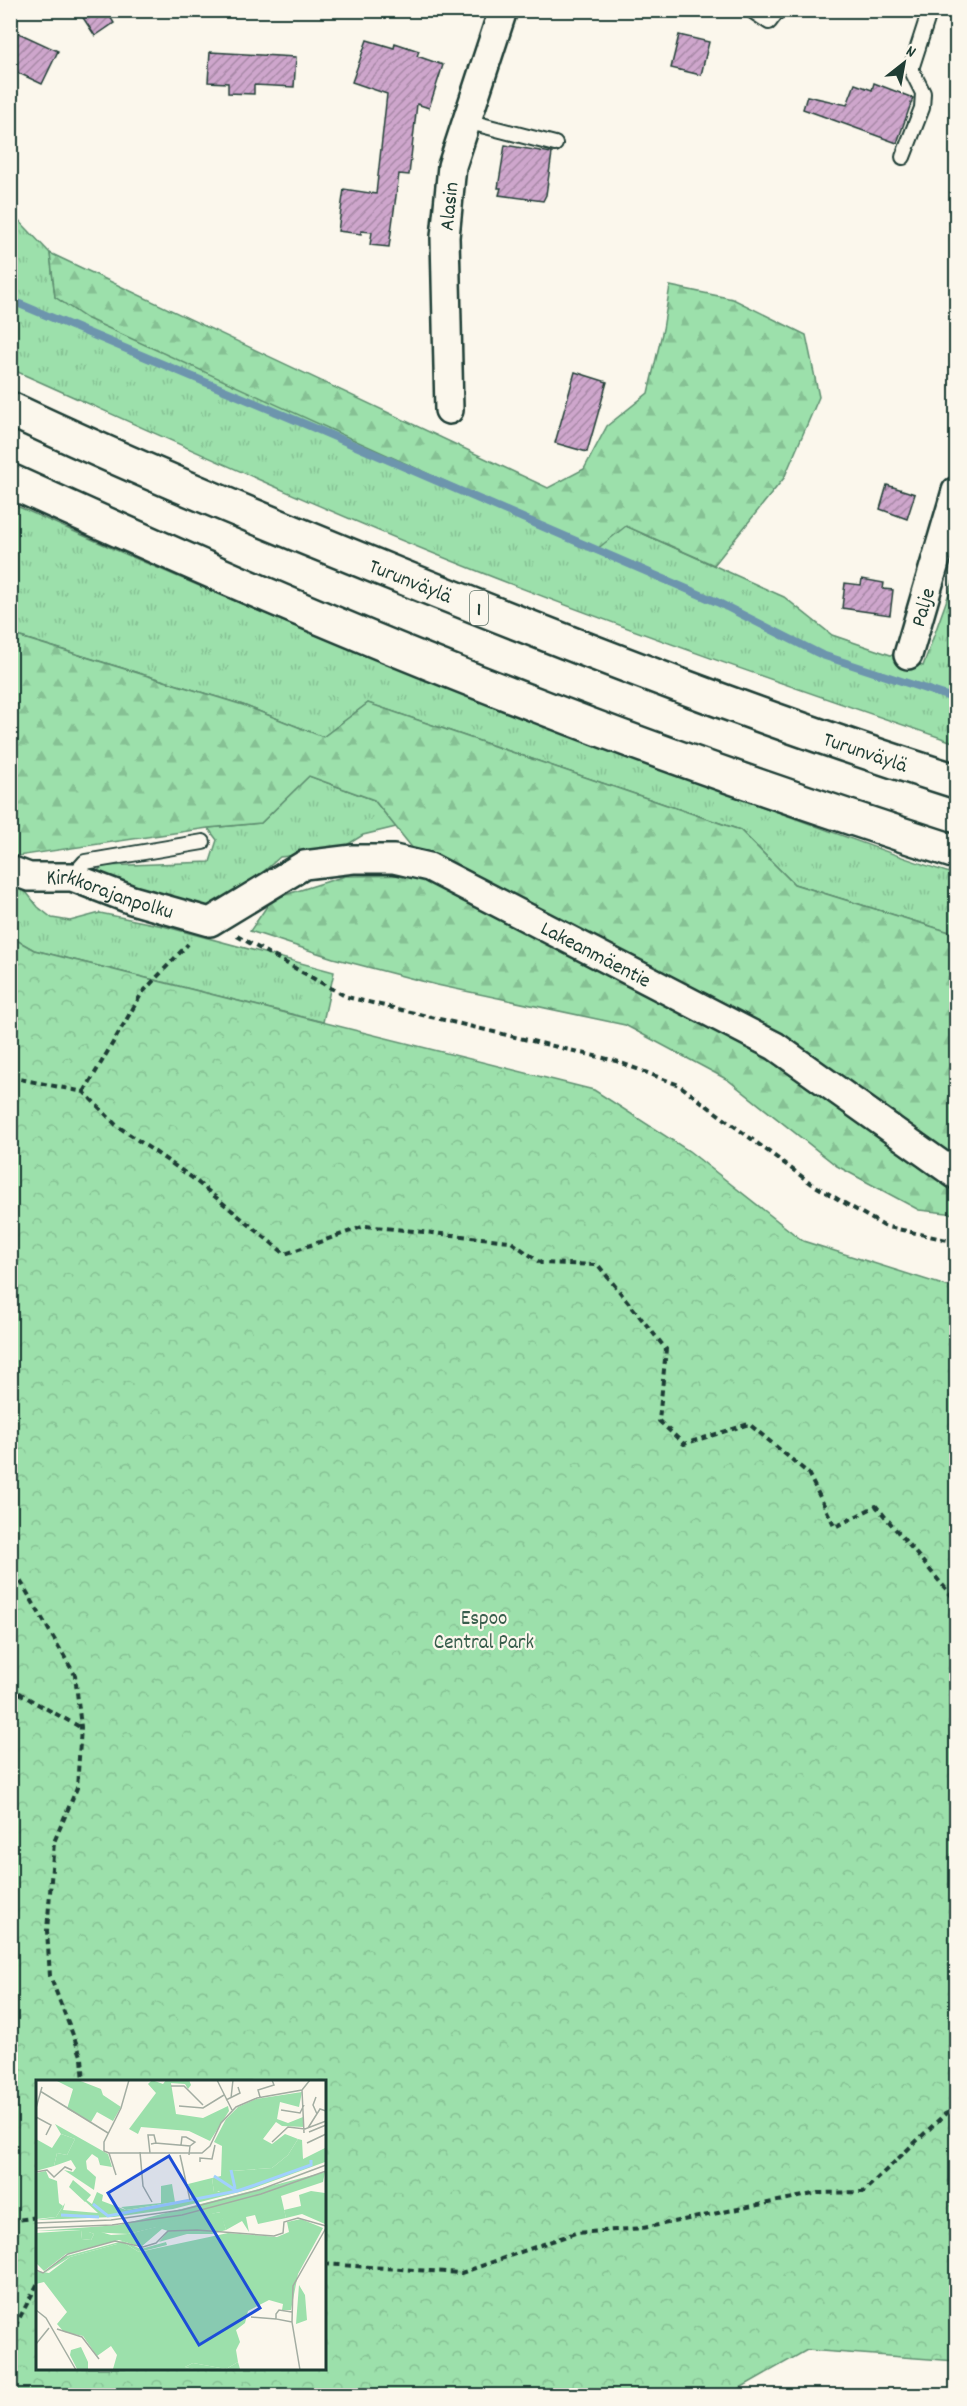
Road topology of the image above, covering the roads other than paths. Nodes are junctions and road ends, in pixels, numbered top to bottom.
1 (502, 10) edge
2 (751, 10) edge
3 (778, 10) edge
4 (930, 10) edge
5 (466, 121) junction
6 (555, 144) dead end
7 (903, 157) dead end
8 (10, 410) edge
9 (449, 410) dead end
10 (10, 481) edge
11 (957, 491) edge
12 (908, 655) dead end
13 (957, 782) edge
14 (203, 842) dead end
15 (957, 852) edge
16 (10, 870) edge
17 (72, 876) junction
18 (210, 922) joint
19 (957, 1175) edge

1 - 5 street, Alasin
2 - 3 lane
4 - 7 lane
5 - 6 lane
5 - 9 street, Alasin
8 - 13 highway, Turunväylä / 1
10 - 15 highway
11 - 12 street, Palje
14 - 17 lane
16 - 17 street, Kirkkorajanpolku
17 - 18 street, Kirkkorajanpolku
18 - 19 street, Lakeanmäentie

